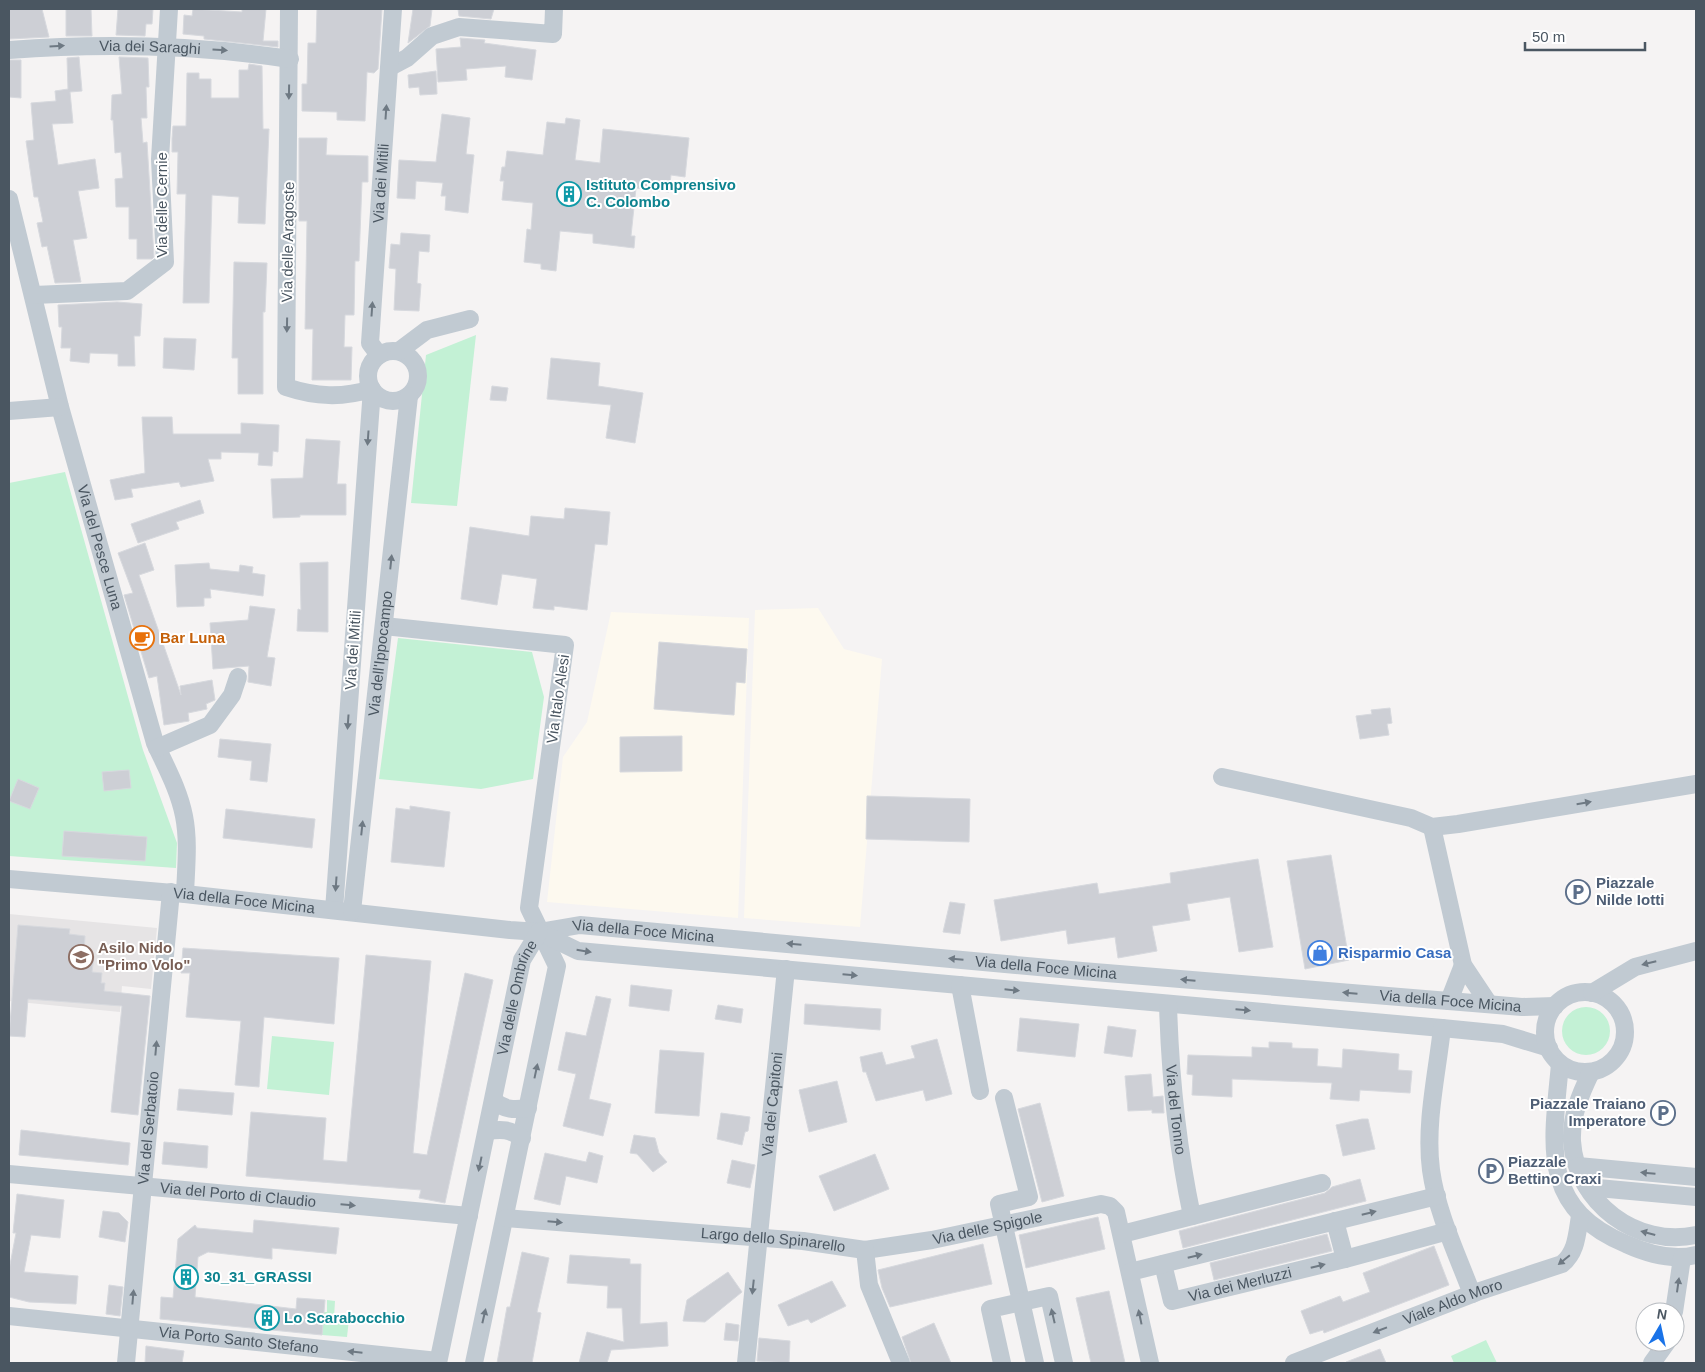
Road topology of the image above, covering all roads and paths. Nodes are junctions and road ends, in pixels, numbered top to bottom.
1 (169, 9) edge
2 (289, 9) edge
3 (393, 9) edge
4 (554, 9) edge
5 (167, 46) junction
6 (9, 50) edge
7 (290, 59) junction
8 (390, 66) junction
9 (9, 199) edge
10 (34, 295) junction
11 (470, 319) dead end
12 (400, 351) junction
13 (379, 355) junction
14 (372, 389) junction
15 (408, 396) junction
16 (60, 407) junction
17 (9, 410) edge
18 (384, 626) junction
19 (238, 677) dead end
20 (157, 748) junction
21 (1222, 777) dead end
22 (1696, 784) edge
23 (1432, 827) junction
24 (9, 879) edge
25 (178, 893) junction
26 (334, 910) junction
27 (352, 911) junction
28 (539, 932) junction
29 (1696, 951) edge
30 (1463, 965) junction
31 (786, 969) junction
32 (1082, 971) junction
33 (960, 985) junction
34 (1592, 993) junction
35 (1080, 997) junction
36 (1449, 1001) junction
37 (1168, 1004) junction
38 (1489, 1004) junction
39 (1556, 1006) junction
40 (1442, 1028) junction
41 (1549, 1048) junction
42 (1560, 1064) junction
43 (1591, 1072) junction
44 (980, 1092) dead end
45 (1004, 1098) dead end
46 (494, 1100) junction
47 (528, 1108) junction
48 (487, 1131) junction
49 (522, 1138) junction
50 (1578, 1166) junction
51 (9, 1174) edge
52 (1696, 1177) edge
53 (1322, 1183) dead end
54 (1587, 1187) junction
55 (143, 1188) junction
56 (1437, 1196) junction
57 (1696, 1197) edge
58 (469, 1216) junction
59 (1192, 1216) junction
60 (1580, 1216) junction
61 (506, 1218) junction
62 (1335, 1221) junction
63 (1003, 1225) junction
64 (1448, 1231) junction
65 (1122, 1234) junction
66 (1696, 1235) edge
67 (758, 1239) junction
68 (865, 1250) junction
69 (1689, 1257) edge
70 (1345, 1259) junction
71 (1163, 1264) junction
72 (1130, 1272) junction
73 (1472, 1294) junction
74 (1021, 1302) junction
75 (1677, 1302) edge
76 (9, 1316) edge
77 (130, 1328) junction
78 (1660, 1352) edge
79 (438, 1362) edge
80 (126, 1363) edge
81 (474, 1363) edge
82 (746, 1363) edge
83 (901, 1363) edge
84 (1002, 1363) edge
85 (1035, 1363) edge
86 (1064, 1363) edge
87 (1150, 1363) edge
88 (1294, 1363) edge
89 (1652, 1363) edge

1 - 5 street, Via delle Cernie
2 - 7 street, Via delle Aragoste
3 - 8 street, Via dei Mitili
4 - 8 street
6 -> 5 street, Via dei Saraghi
5 -> 7 street, Via dei Saraghi
5 - 10 street, Via delle Cernie
7 -> 14 street, Via delle Aragoste
13 -> 8 street, Via dei Mitili
9 - 10 street, Via del Pesce Luna
10 - 16 street, Via del Pesce Luna
11 - 12 street
12 - 13 street
12 - 15 street
13 - 14 street
14 - 15 street
14 -> 26 street, Via dei Mitili
18 -> 15 street, Via dell'Ippocampo
16 - 17 street
16 - 20 street, Via del Pesce Luna
27 -> 18 street, Via dell'Ippocampo
18 - 28 street, Via Italo Alesi
19 - 20 street
20 - 25 street, Via del Pesce Luna
21 - 23 street
23 -> 22 street
23 - 30 street
24 - 25 street, Via della Foce Micina
25 - 26 street, Via della Foce Micina
55 -> 25 street, Via del Serbatoio
26 - 27 street, Via della Foce Micina
27 - 28 street, Via della Foce Micina
28 -> 31 street, Via della Foce Micina
32 -> 28 street, Via della Foce Micina
28 - 46 street, Via delle Ombrine
47 -> 28 street, Via delle Ombrine
29 -> 34 street
30 - 36 street
30 - 38 street
31 -> 33 street, Via della Foce Micina
31 - 67 street, Via dei Capitoni
32 - 35 street
36 -> 32 street, Via della Foce Micina
33 -> 35 street, Via della Foce Micina
33 - 44 street
34 - 39 street, Via della Foce Micina
34 - 43 street
35 - 37 street, Via della Foce Micina
36 - 38 street, Via della Foce Micina
37 -> 40 street, Via della Foce Micina
37 - 59 street, Via del Tonno
38 - 39 street, Via della Foce Micina
39 - 41 street
40 - 41 street, Via della Foce Micina
40 - 56 street
41 - 42 street
42 - 43 street
42 - 60 street
43 - 50 street
45 - 63 street
46 - 47 street
46 - 48 street, Via delle Ombrine
47 - 49 street, Via delle Ombrine
48 - 49 street
48 -> 58 street, Via delle Ombrine
49 - 61 street, Via delle Ombrine
52 -> 50 street
50 - 54 street
51 - 55 street, Via del Porto di Claudio
53 - 59 street
54 - 57 street
66 -> 54 street
55 -> 58 street, Via del Porto di Claudio
77 -> 55 street, Via del Serbatoio
62 -> 56 street
56 - 64 street
58 - 79 street, Via delle Ombrine
59 - 65 street
60 - 69 street
60 -> 73 street, Viale Aldo Moro
61 -> 67 street, Largo dello Spinarello
81 -> 61 street, Via delle Ombrine
62 - 70 street
71 -> 62 street
63 - 65 street, Via delle Spigole
63 - 68 street, Via delle Spigole
63 - 74 street
64 - 70 street, Via dei Merluzzi
64 - 73 street
65 - 72 street
67 - 68 street, Largo dello Spinarello
67 -> 82 street, Via dei Capitoni
68 - 83 street
75 -> 69 street
71 -> 70 street, Via dei Merluzzi
71 - 72 street
87 -> 72 street
73 -> 88 street, Viale Aldo Moro
74 - 84 street
74 - 85 street
86 -> 74 street
76 - 77 street, Via Porto Santo Stefano
79 -> 77 street, Via Porto Santo Stefano
77 - 80 street, Via del Serbatoio
78 - 89 street

